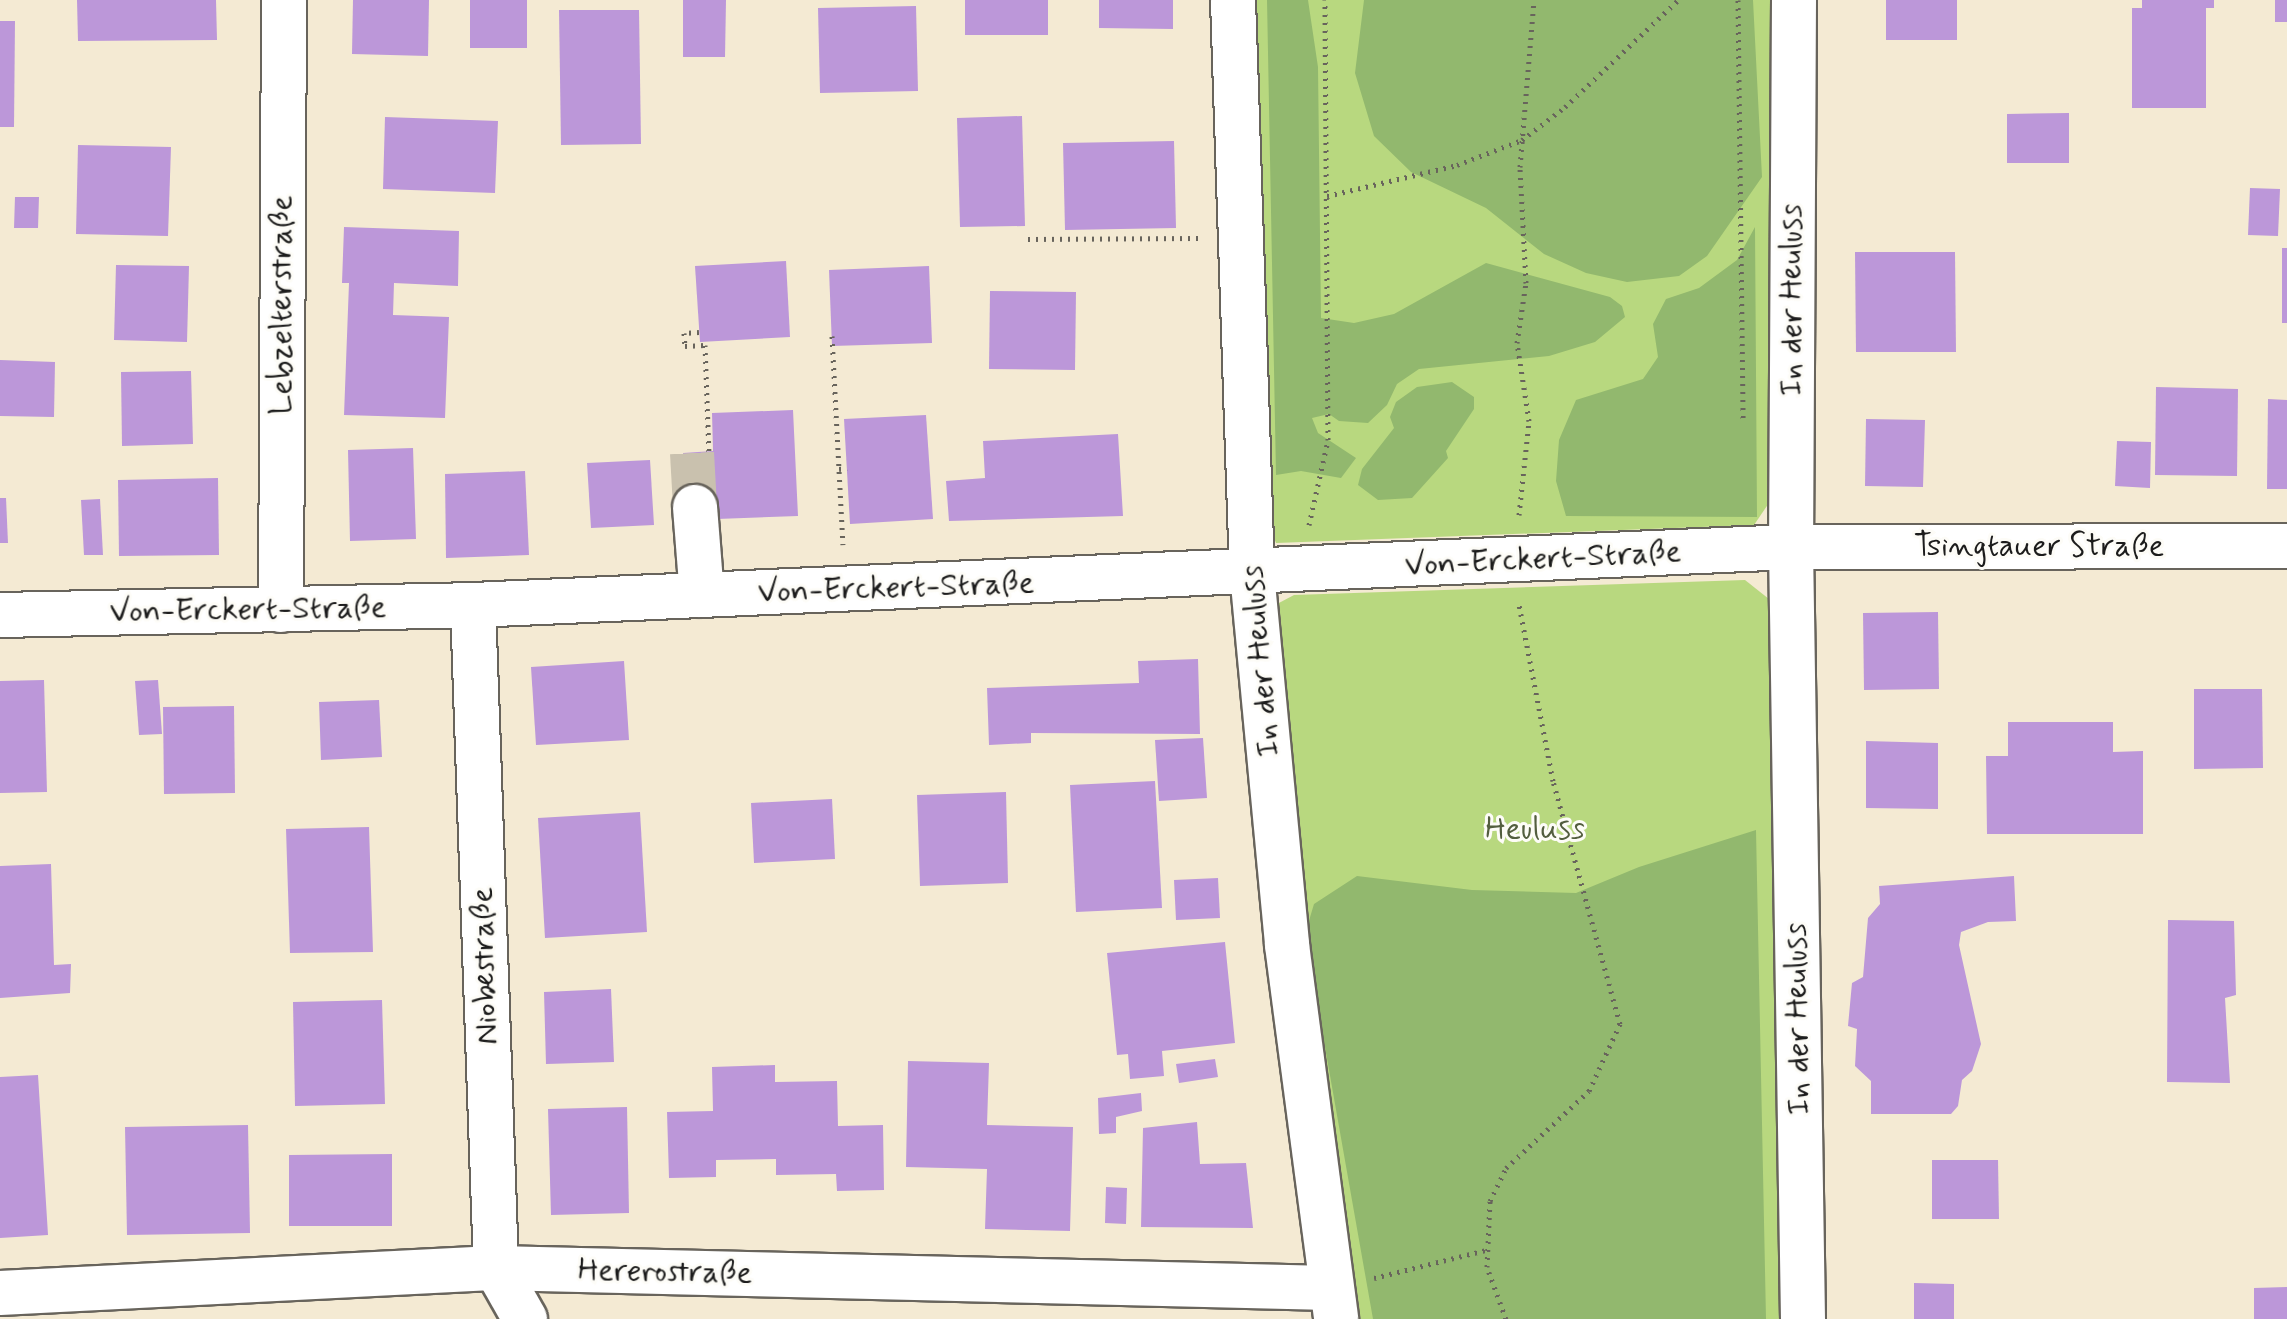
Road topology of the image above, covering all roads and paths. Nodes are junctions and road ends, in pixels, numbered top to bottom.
1 (284, 0) edge
2 (1233, 0) edge
3 (1325, 0) edge
4 (1534, 0) edge
5 (1678, 0) edge
6 (1738, 0) edge
7 (1794, 0) edge
8 (1522, 140) junction
9 (1327, 196) junction
10 (1240, 238) junction
11 (1028, 239) dead end
12 (699, 332) dead end
13 (832, 336) dead end
14 (1744, 434) dead end
15 (709, 452) dead end
16 (847, 468) dead end
17 (839, 469) junction
18 (695, 507) tunnel mouth
19 (2287, 546) edge
20 (1791, 547) junction
21 (1512, 561) junction
22 (1299, 572) junction
23 (1252, 573) junction
24 (845, 590) junction
25 (702, 595) junction
26 (473, 605) junction
27 (281, 610) junction
28 (0, 615) edge
29 (1486, 1250) junction
30 (496, 1268) junction
31 (0, 1293) edge
32 (1333, 1303) edge
33 (525, 1319) edge
34 (1506, 1319) edge
35 (1803, 1319) edge

1 - 27 street, Lebzelterstraße
2 - 10 street, In der Heuluss
3 - 9 path
4 - 8 path
5 - 8 path
6 - 14 path
7 - 20 street, In der Heuluss
8 - 9 path
8 - 21 path
9 - 22 path
10 - 11 path
10 - 23 street, In der Heuluss
12 - 15 path
13 - 17 path
16 - 17 path
17 - 24 path
18 - 25 street
19 - 20 street, Tsingtauer Straße
20 - 21 street, Von-Erckert-Straße
20 - 35 street, In der Heuluss
21 - 22 street, Von-Erckert-Straße
21 - 29 path
22 - 23 street, Von-Erckert-Straße
23 - 24 street, Von-Erckert-Straße
23 - 32 street, In der Heuluss
24 - 25 street, Von-Erckert-Straße
25 - 26 street, Von-Erckert-Straße
26 - 27 street, Von-Erckert-Straße
26 - 30 street, Niobestraße
27 - 28 street, Von-Erckert-Straße
29 - 32 path
29 - 34 path
30 - 31 street, Hererostraße
30 - 32 street, Hererostraße
30 - 33 street, Niobestraße

